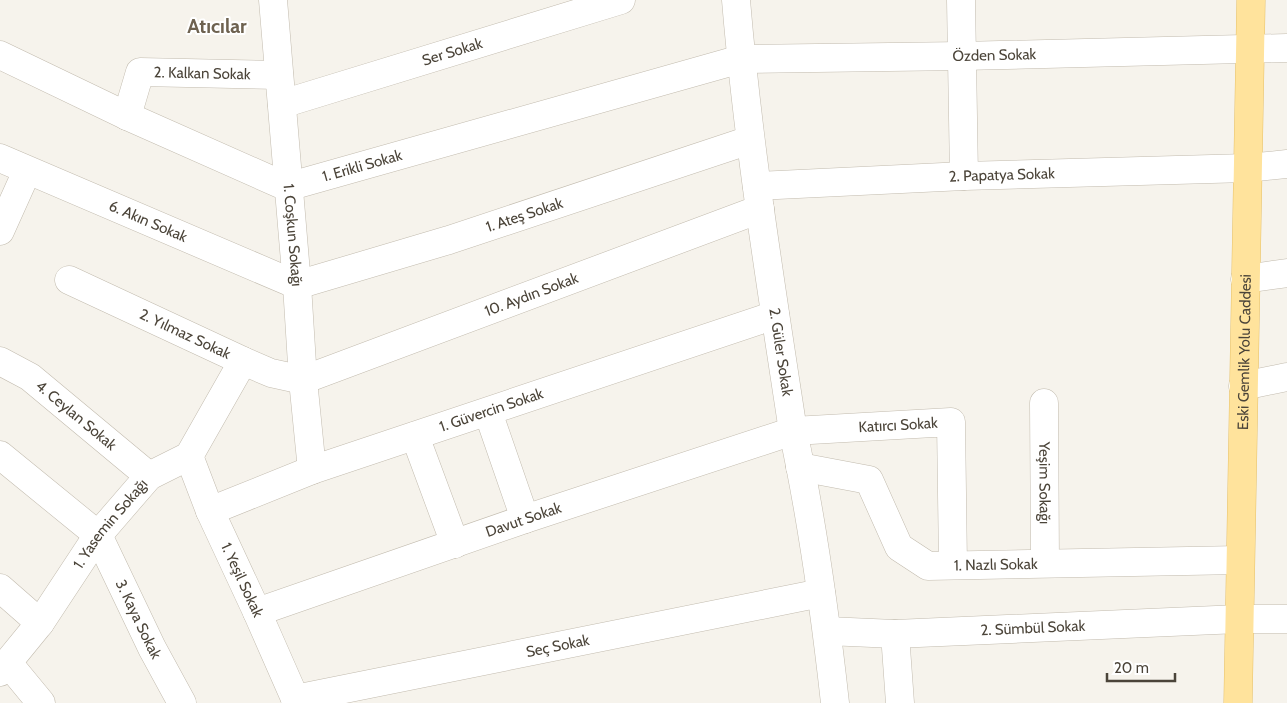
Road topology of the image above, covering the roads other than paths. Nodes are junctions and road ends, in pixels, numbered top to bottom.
1 (273, 0) edge
2 (621, 0) edge
3 (736, 0) edge
4 (961, 0) edge
5 (1250, 0) edge
6 (1250, 48) junction
7 (1287, 48) edge
8 (0, 55) edge
9 (962, 56) junction
10 (741, 59) junction
11 (278, 75) junction
12 (282, 104) junction
13 (128, 116) junction
14 (750, 140) junction
15 (0, 158) edge
16 (1287, 164) edge
17 (1247, 168) junction
18 (27, 171) junction
19 (964, 176) junction
20 (287, 187) junction
21 (758, 197) junction
22 (0, 231) edge
23 (1287, 273) edge
24 (1246, 279) junction
25 (69, 280) dead end
26 (297, 285) junction
27 (775, 315) junction
28 (0, 361) edge
29 (244, 361) junction
30 (1287, 377) edge
31 (303, 380) junction
32 (1244, 386) junction
33 (1044, 403) dead end
34 (488, 412) junction
35 (793, 431) junction
36 (415, 436) junction
37 (0, 455) edge
38 (189, 456) junction
39 (800, 467) junction
40 (312, 470) junction
41 (149, 476) junction
42 (210, 511) junction
43 (525, 519) junction
44 (98, 535) junction
45 (455, 544) junction
46 (1240, 560) junction
47 (1045, 563) junction
48 (953, 565) junction
49 (0, 588) edge
50 (821, 594) junction
51 (257, 612) junction
52 (1239, 619) junction
53 (1287, 619) edge
54 (40, 623) junction
55 (827, 631) junction
56 (895, 634) junction
57 (4, 667) edge
58 (366, 695) edge
59 (296, 701) edge
60 (41, 703) edge
61 (182, 703) edge
62 (835, 703) edge
63 (900, 703) edge
64 (1238, 703) edge

1 - 11 street, 1. Coşkun Sokağı
2 - 12 street, Ser Sokak
3 - 10 street, 2. Güler Sokak
4 - 9 street
5 - 6 main road, Eski Gemlik Yolu Caddesi
6 - 7 street, Özden Sokak
6 - 9 street, Özden Sokak
6 - 17 main road, Eski Gemlik Yolu Caddesi
8 - 13 street
9 - 10 street, Özden Sokak
9 - 19 street
10 - 14 street, 2. Güler Sokak
10 - 20 street, 1. Erikli Sokak
11 - 12 street, 1. Coşkun Sokağı
11 - 13 street, 2. Kalkan Sokak
12 - 20 street, 1. Coşkun Sokağı
13 - 20 street
14 - 21 street, 2. Güler Sokak
14 - 26 street, 1. Ateş Sokak
15 - 18 street, 6. Akın Sokak
16 - 17 street, 2. Papatya Sokak
17 - 19 street, 2. Papatya Sokak
17 - 24 main road, Eski Gemlik Yolu Caddesi
18 - 22 street
18 - 26 street, 6. Akın Sokak
19 - 21 street, 2. Papatya Sokak
20 - 26 street, 1. Coşkun Sokağı
21 - 27 street, 2. Güler Sokak
21 - 31 street, 10. Aydın Sokak
23 - 24 street
24 - 32 main road, Eski Gemlik Yolu Caddesi
25 - 29 street, 2. Yılmaz Sokak
26 - 31 street, 1. Coşkun Sokağı
27 - 34 street, 1. Güvercin Sokak
27 - 35 street, 2. Güler Sokak
28 - 41 street, 4. Ceylan Sokak
29 - 31 street, 2. Yılmaz Sokak
29 - 38 street
30 - 32 street
31 - 40 street, 1. Coşkun Sokağı
32 - 46 main road, Eski Gemlik Yolu Caddesi
33 - 47 street, Yeşim Sokağı
34 - 36 street, 1. Güvercin Sokak
34 - 43 street
35 - 39 street, 2. Güler Sokak
35 - 43 street, Davut Sokak
35 - 48 street, Katırcı Sokak
36 - 40 street, 1. Güvercin Sokak
36 - 45 street
37 - 44 street
38 - 41 street, 1. Yasemin Sokağı
38 - 42 street, 1. Yeşil Sokak
39 - 48 street, 1. Nazlı Sokak
39 - 50 street, 2. Güler Sokak
40 - 42 street, 1. Güvercin Sokak
41 - 44 street, 1. Yasemin Sokağı
42 - 51 street, 1. Yeşil Sokak
43 - 45 street, Davut Sokak
44 - 54 street, 1. Yasemin Sokağı
44 - 61 street, 3. Kaya Sokak
45 - 51 street, Davut Sokak
46 - 47 street, 1. Nazlı Sokak
46 - 52 main road, Eski Gemlik Yolu Caddesi
47 - 48 street, 1. Nazlı Sokak
49 - 54 street
50 - 55 street, 2. Güler Sokak
50 - 58 street, Seç Sokak
51 - 59 street, 1. Yeşil Sokak
52 - 53 street, 2. Sümbül Sokak
52 - 56 street, 2. Sümbül Sokak
52 - 64 main road, Eski Gemlik Yolu Caddesi
54 - 57 street, 1. Yasemin Sokağı
55 - 56 street, 2. Sümbül Sokak
55 - 62 street, 2. Güler Sokak
56 - 63 street
57 - 60 street
58 - 59 street, Seç Sokak

